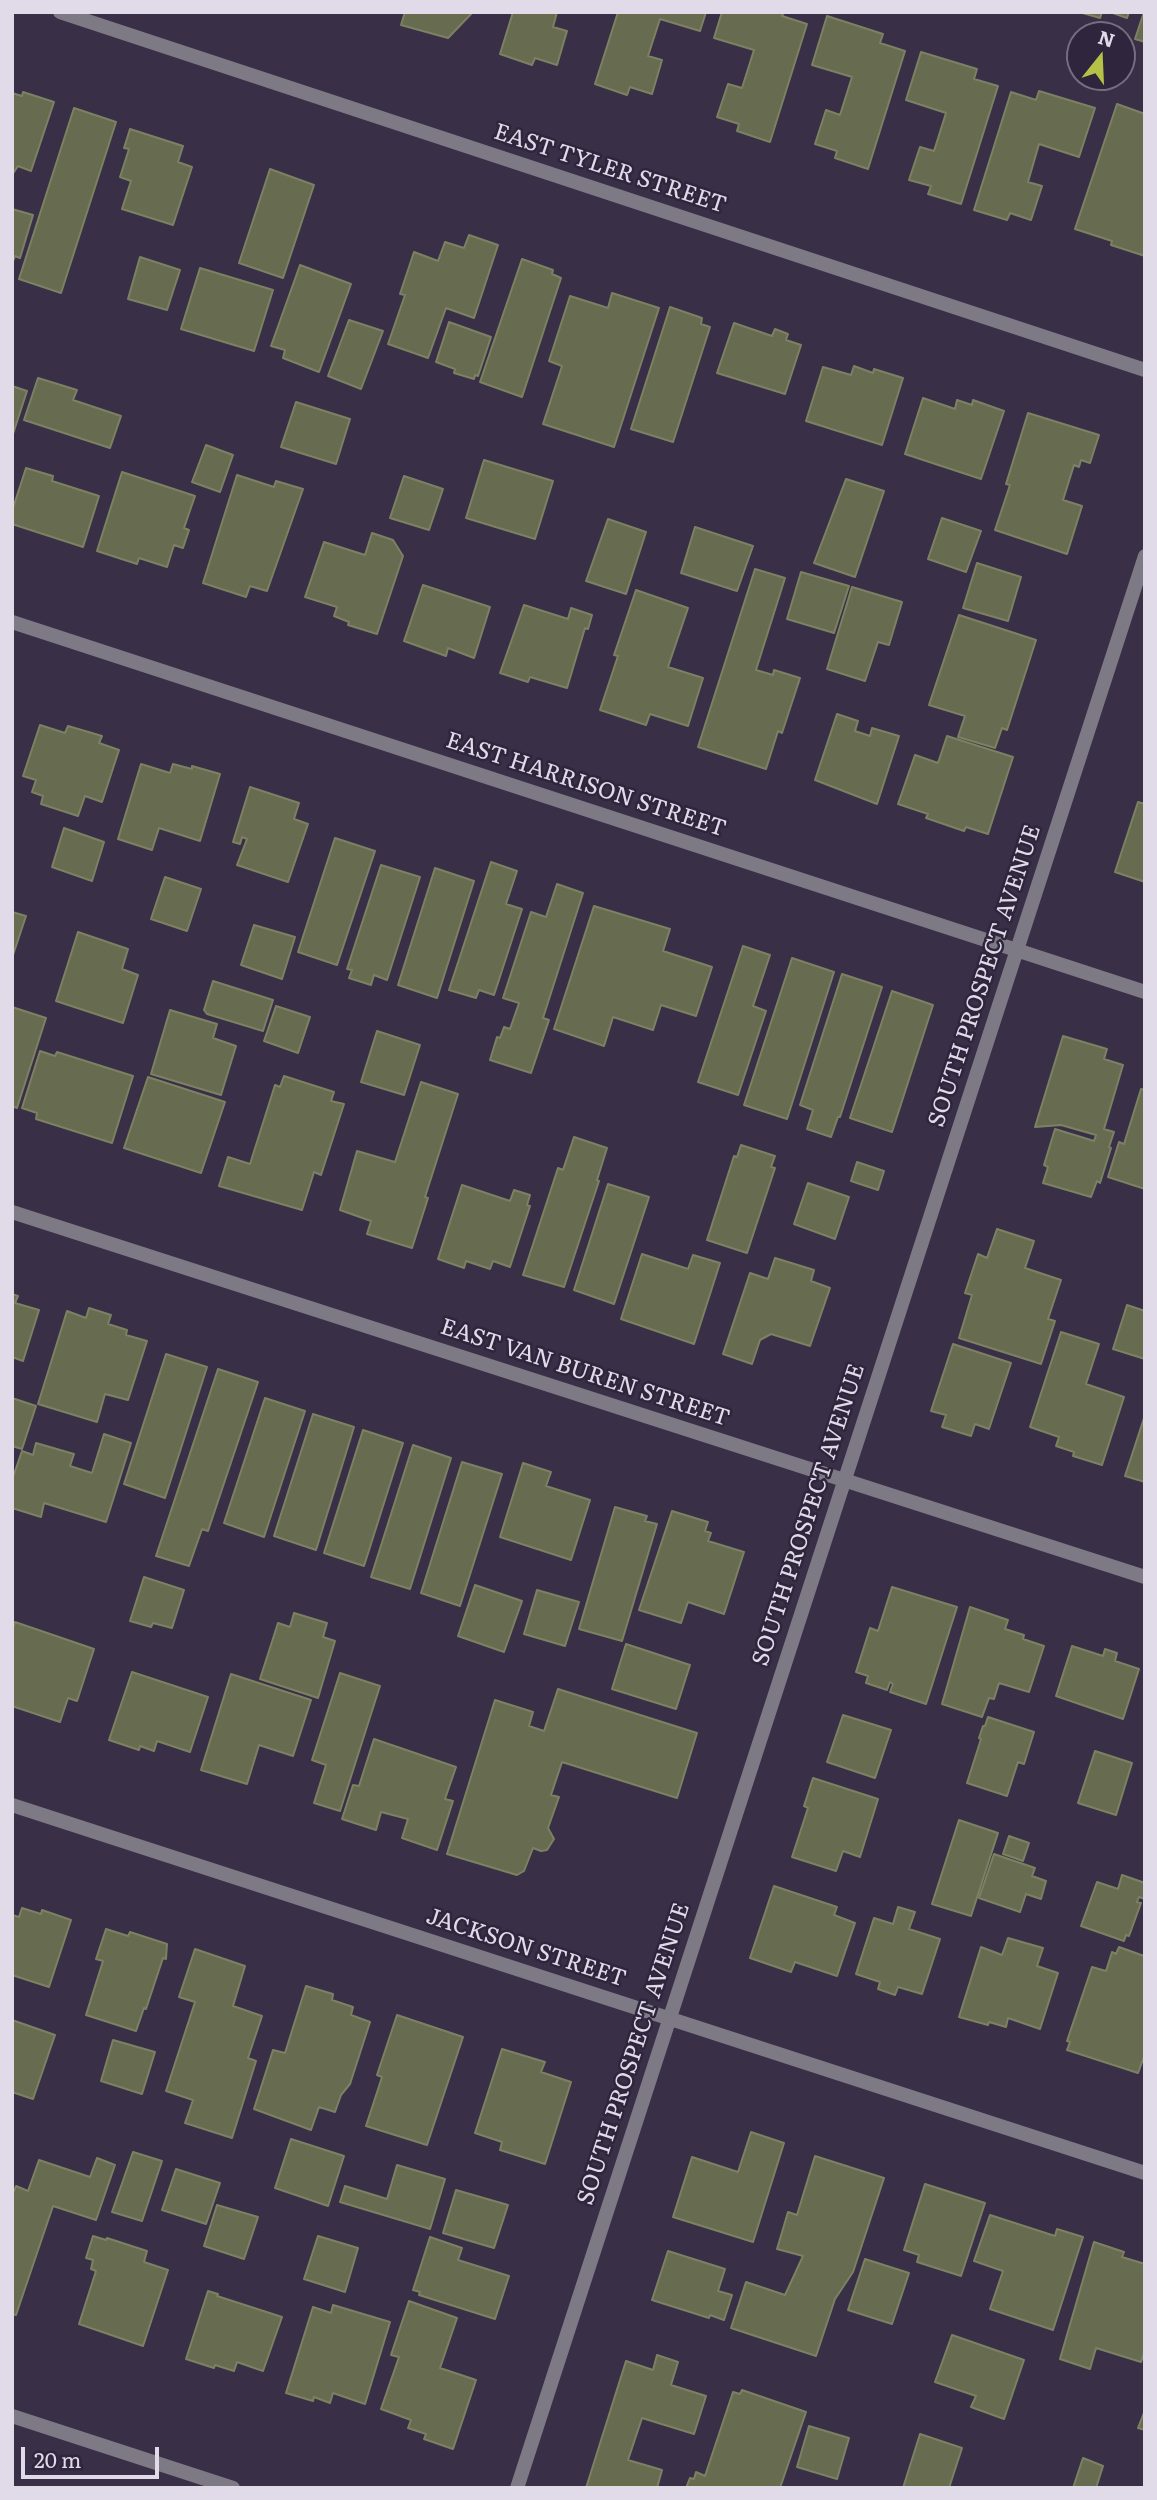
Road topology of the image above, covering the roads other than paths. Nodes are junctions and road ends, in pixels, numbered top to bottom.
1 (60, 12) edge
2 (1145, 370) edge
3 (1145, 556) edge
4 (12, 622) edge
5 (1017, 950) junction
6 (1145, 992) edge
7 (12, 1212) edge
8 (845, 1480) junction
9 (1145, 1577) edge
10 (12, 1805) edge
11 (670, 2018) junction
12 (1145, 2173) edge
13 (12, 2416) edge
14 (233, 2488) edge
15 (517, 2488) edge

1 - 2 street, EAST TYLER STREET
3 - 5 street, SOUTH PROSPECT AVENUE
4 - 5 street, EAST HARRISON STREET
5 - 6 street, EAST HARRISON STREET
5 - 8 street, SOUTH PROSPECT AVENUE
7 - 8 street, EAST VAN BUREN STREET
8 - 9 street, EAST VAN BUREN STREET
8 - 11 street, SOUTH PROSPECT AVENUE
10 - 11 street, JACKSON STREET
11 - 12 street, JACKSON STREET
11 - 15 street, SOUTH PROSPECT AVENUE
13 - 14 street

